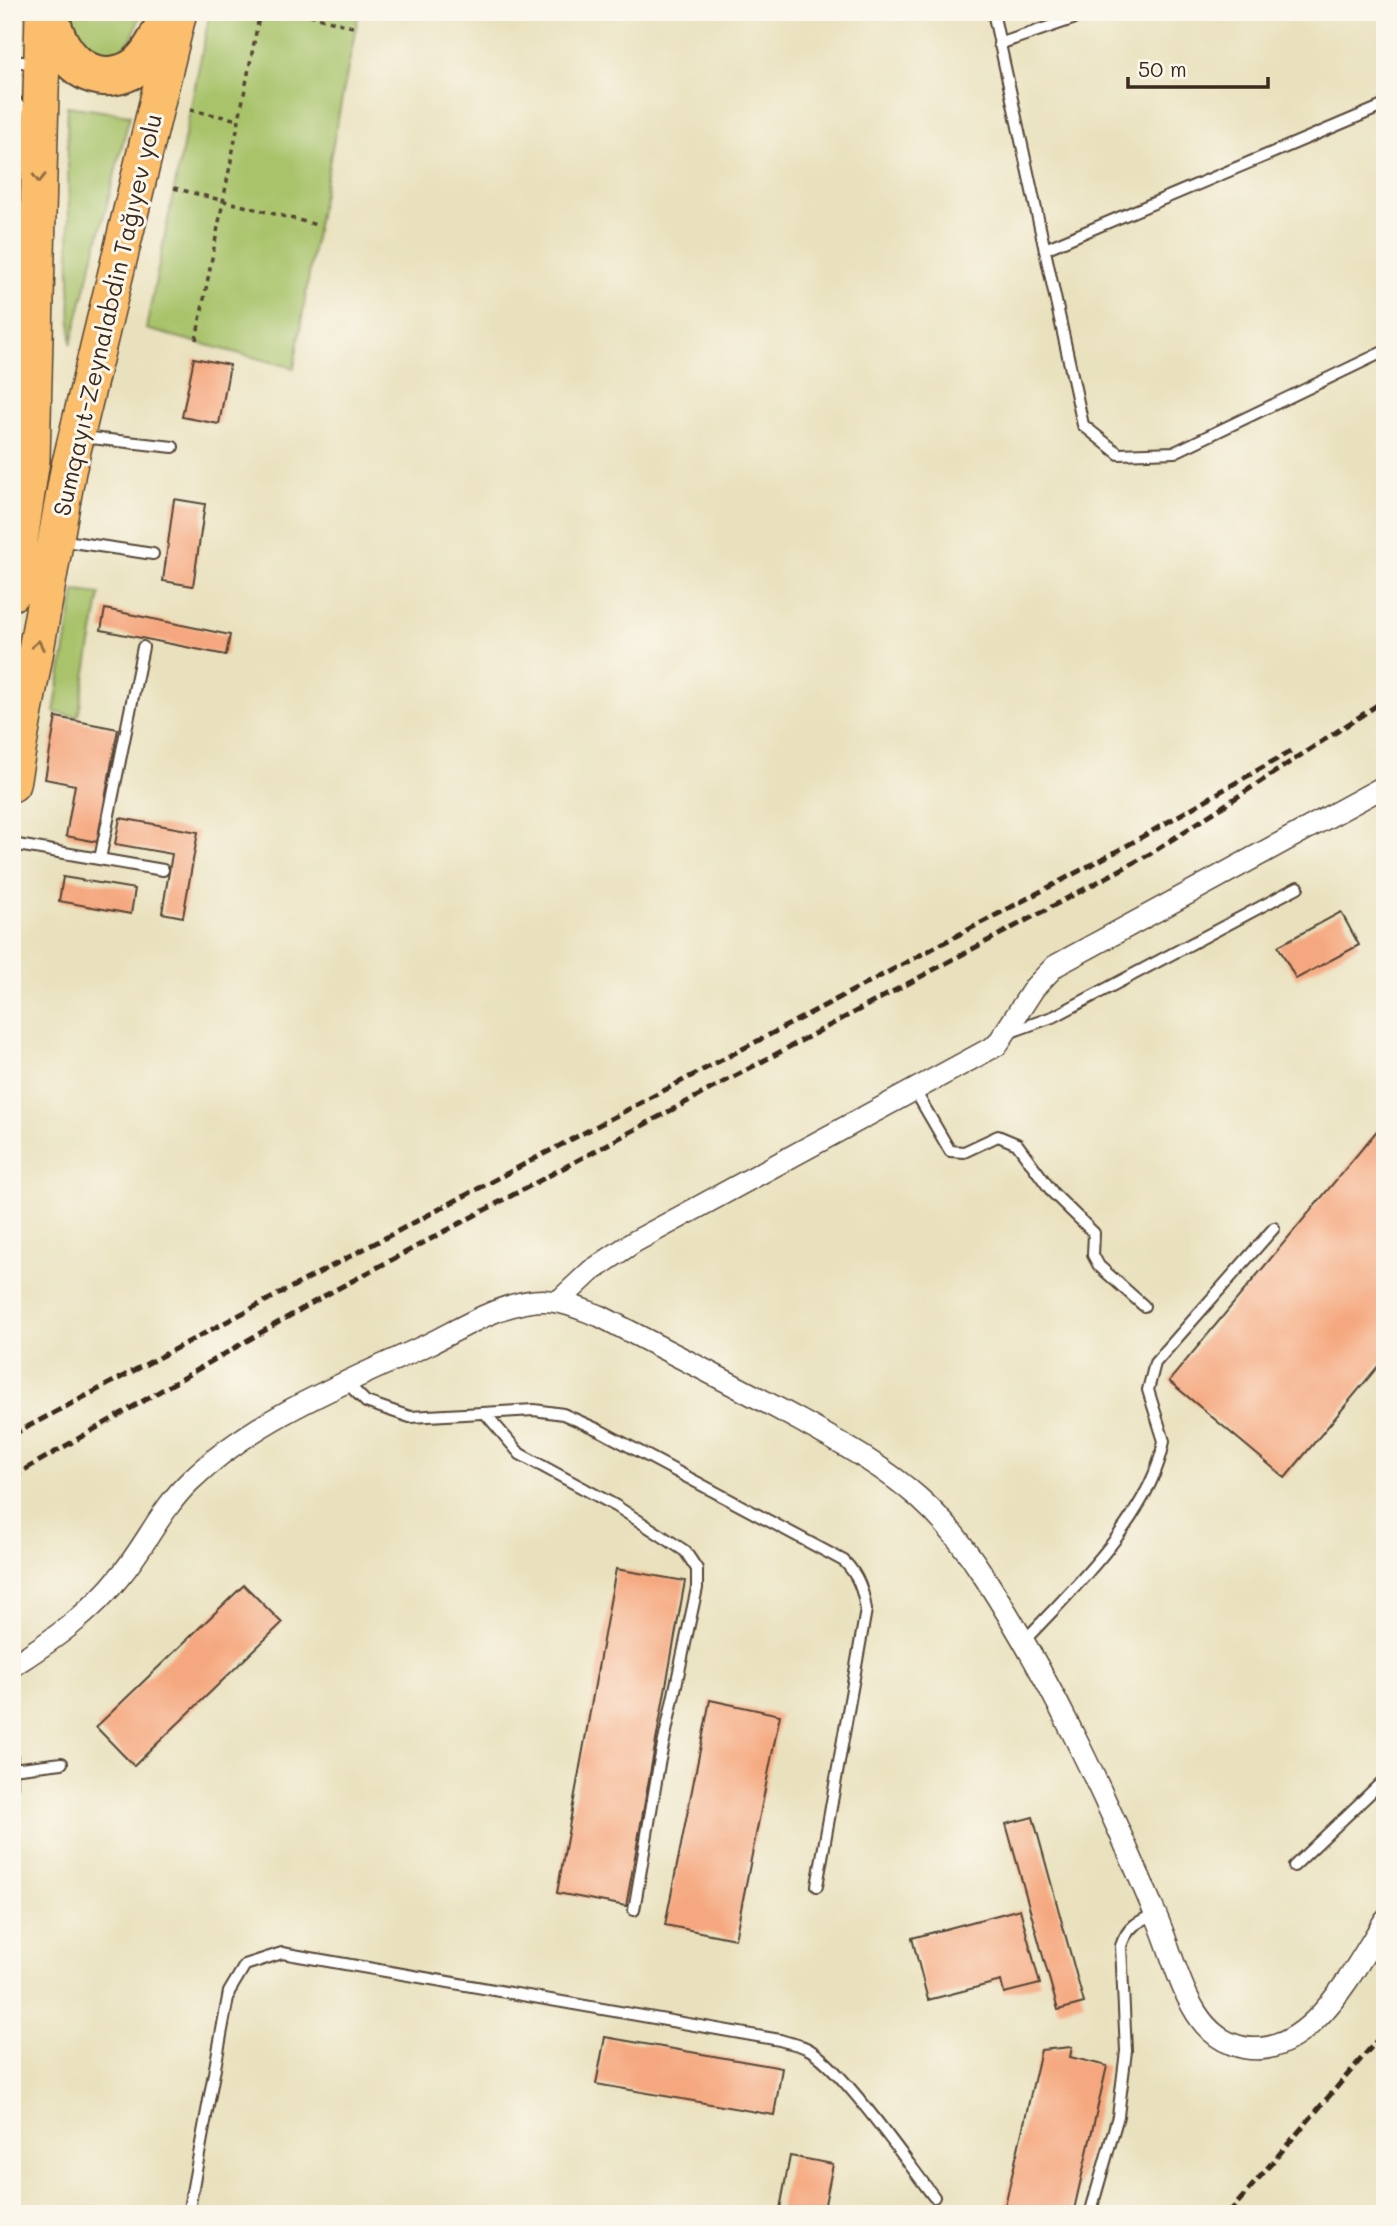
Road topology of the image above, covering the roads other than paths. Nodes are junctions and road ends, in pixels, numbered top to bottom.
1 (43, 12) edge
2 (49, 12) edge
3 (169, 12) edge
4 (179, 12) edge
5 (993, 12) edge
6 (1093, 12) edge
7 (999, 44) junction
8 (54, 68) edge
9 (12, 95) edge
10 (1385, 106) edge
11 (40, 140) junction
12 (1045, 249) junction
13 (31, 341) junction
14 (1385, 351) edge
15 (12, 386) edge
16 (77, 437) junction
17 (173, 447) dead end
18 (17, 507) edge
19 (58, 540) junction
20 (153, 554) dead end
21 (12, 593) edge
22 (143, 646) dead end
23 (12, 784) edge
24 (1385, 786) edge
25 (12, 844) edge
26 (100, 859) junction
27 (163, 870) dead end
28 (1297, 887) dead end
29 (1006, 1034) junction
30 (914, 1089) junction
31 (1274, 1228) dead end
32 (559, 1301) junction
33 (1144, 1306) dead end
34 (347, 1382) junction
35 (485, 1413) junction
36 (1023, 1642) junction
37 (12, 1666) edge
38 (12, 1743) edge
39 (62, 1763) dead end
40 (13, 1768) edge
41 (1385, 1779) edge
42 (12, 1795) edge
43 (1294, 1866) dead end
44 (817, 1886) dead end
45 (634, 1910) dead end
46 (1156, 1914) junction
47 (1385, 1920) edge
48 (934, 2197) dead end
49 (188, 2214) edge
50 (1090, 2214) edge

1 - 8 main road, Sumqayıt-Zeynalabdin Tağıyev yolu
2 - 8 highway
3 - 8 highway
4 - 16 main road, Sumqayıt-Zeynalabdin Tağıyev yolu
5 - 7 lane
6 - 7 lane
7 - 12 lane
8 - 11 main road, Sumqayıt-Zeynalabdin Tağıyev yolu
9 - 11 lane
10 - 12 lane
11 -> 13 main road, Sumqayıt-Zeynalabdin Tağıyev yolu
12 - 14 lane
13 - 15 lane
13 - 18 main road, Sumqayıt-Zeynalabdin Tağıyev yolu
16 - 17 lane
16 - 19 main road, Sumqayıt-Zeynalabdin Tağıyev yolu
18 - 21 main road, Sumqayıt-Zeynalabdin Tağıyev yolu
19 - 20 lane
23 -> 19 main road, Sumqayıt-Zeynalabdin Tağıyev yolu
22 - 26 lane
24 - 29 street
25 - 26 lane
26 - 27 lane
28 - 29 lane
29 - 30 street
30 - 32 street
30 - 33 lane
31 - 36 lane
32 - 34 street
32 - 36 street
34 - 35 lane
34 - 37 street
35 - 44 lane
35 - 45 lane
36 - 46 street
38 - 40 lane
39 - 40 lane
40 - 42 lane
41 - 43 lane
46 - 47 street
46 - 50 lane
48 - 49 lane

